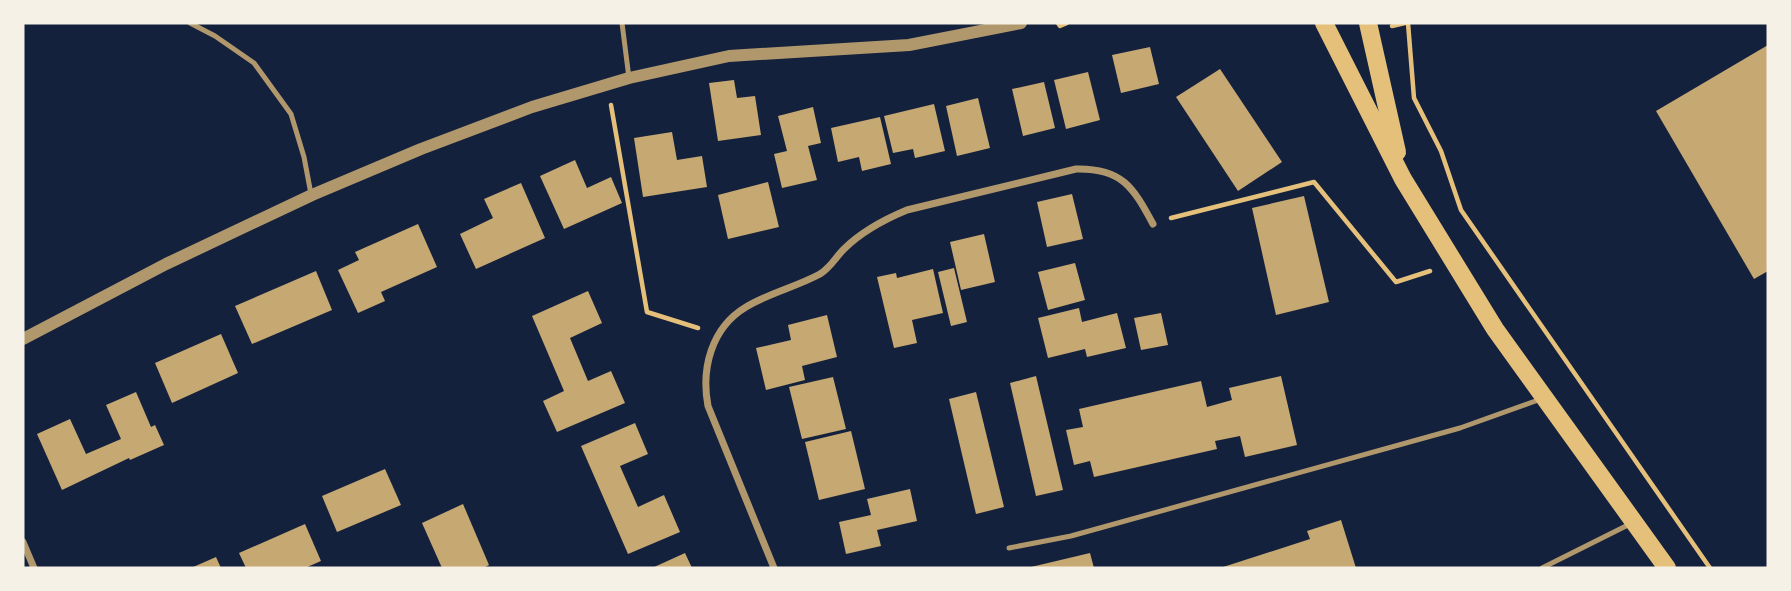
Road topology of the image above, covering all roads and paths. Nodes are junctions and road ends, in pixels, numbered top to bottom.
1 (190, 23) edge
2 (622, 23) edge
3 (1021, 23) edge
4 (1058, 23) edge
5 (1067, 23) edge
6 (1324, 23) edge
7 (1368, 23) edge
8 (1408, 23) edge
9 (629, 78) junction
10 (607, 84) junction
11 (1403, 179) junction
12 (312, 195) junction
13 (1153, 224) joint
14 (1455, 263) junction
15 (719, 334) junction
16 (23, 340) edge
17 (1544, 398) junction
18 (1633, 523) junction
19 (23, 542) edge
20 (1009, 548) dead end
21 (34, 568) edge
22 (774, 568) edge
23 (1542, 568) edge
24 (1667, 568) edge
25 (1710, 568) edge

1 - 12 lane
2 - 9 lane
3 - 9 street
4 - 5 path
6 - 11 main road
7 - 11 main road
8 - 25 path
9 - 10 street
10 - 12 street
10 - 15 path
11 - 14 main road
12 - 16 street
13 - 14 path
13 - 15 street
14 - 17 main road
15 - 22 street
17 - 18 main road
17 - 20 lane
18 - 23 lane
18 - 24 main road
19 - 21 street

